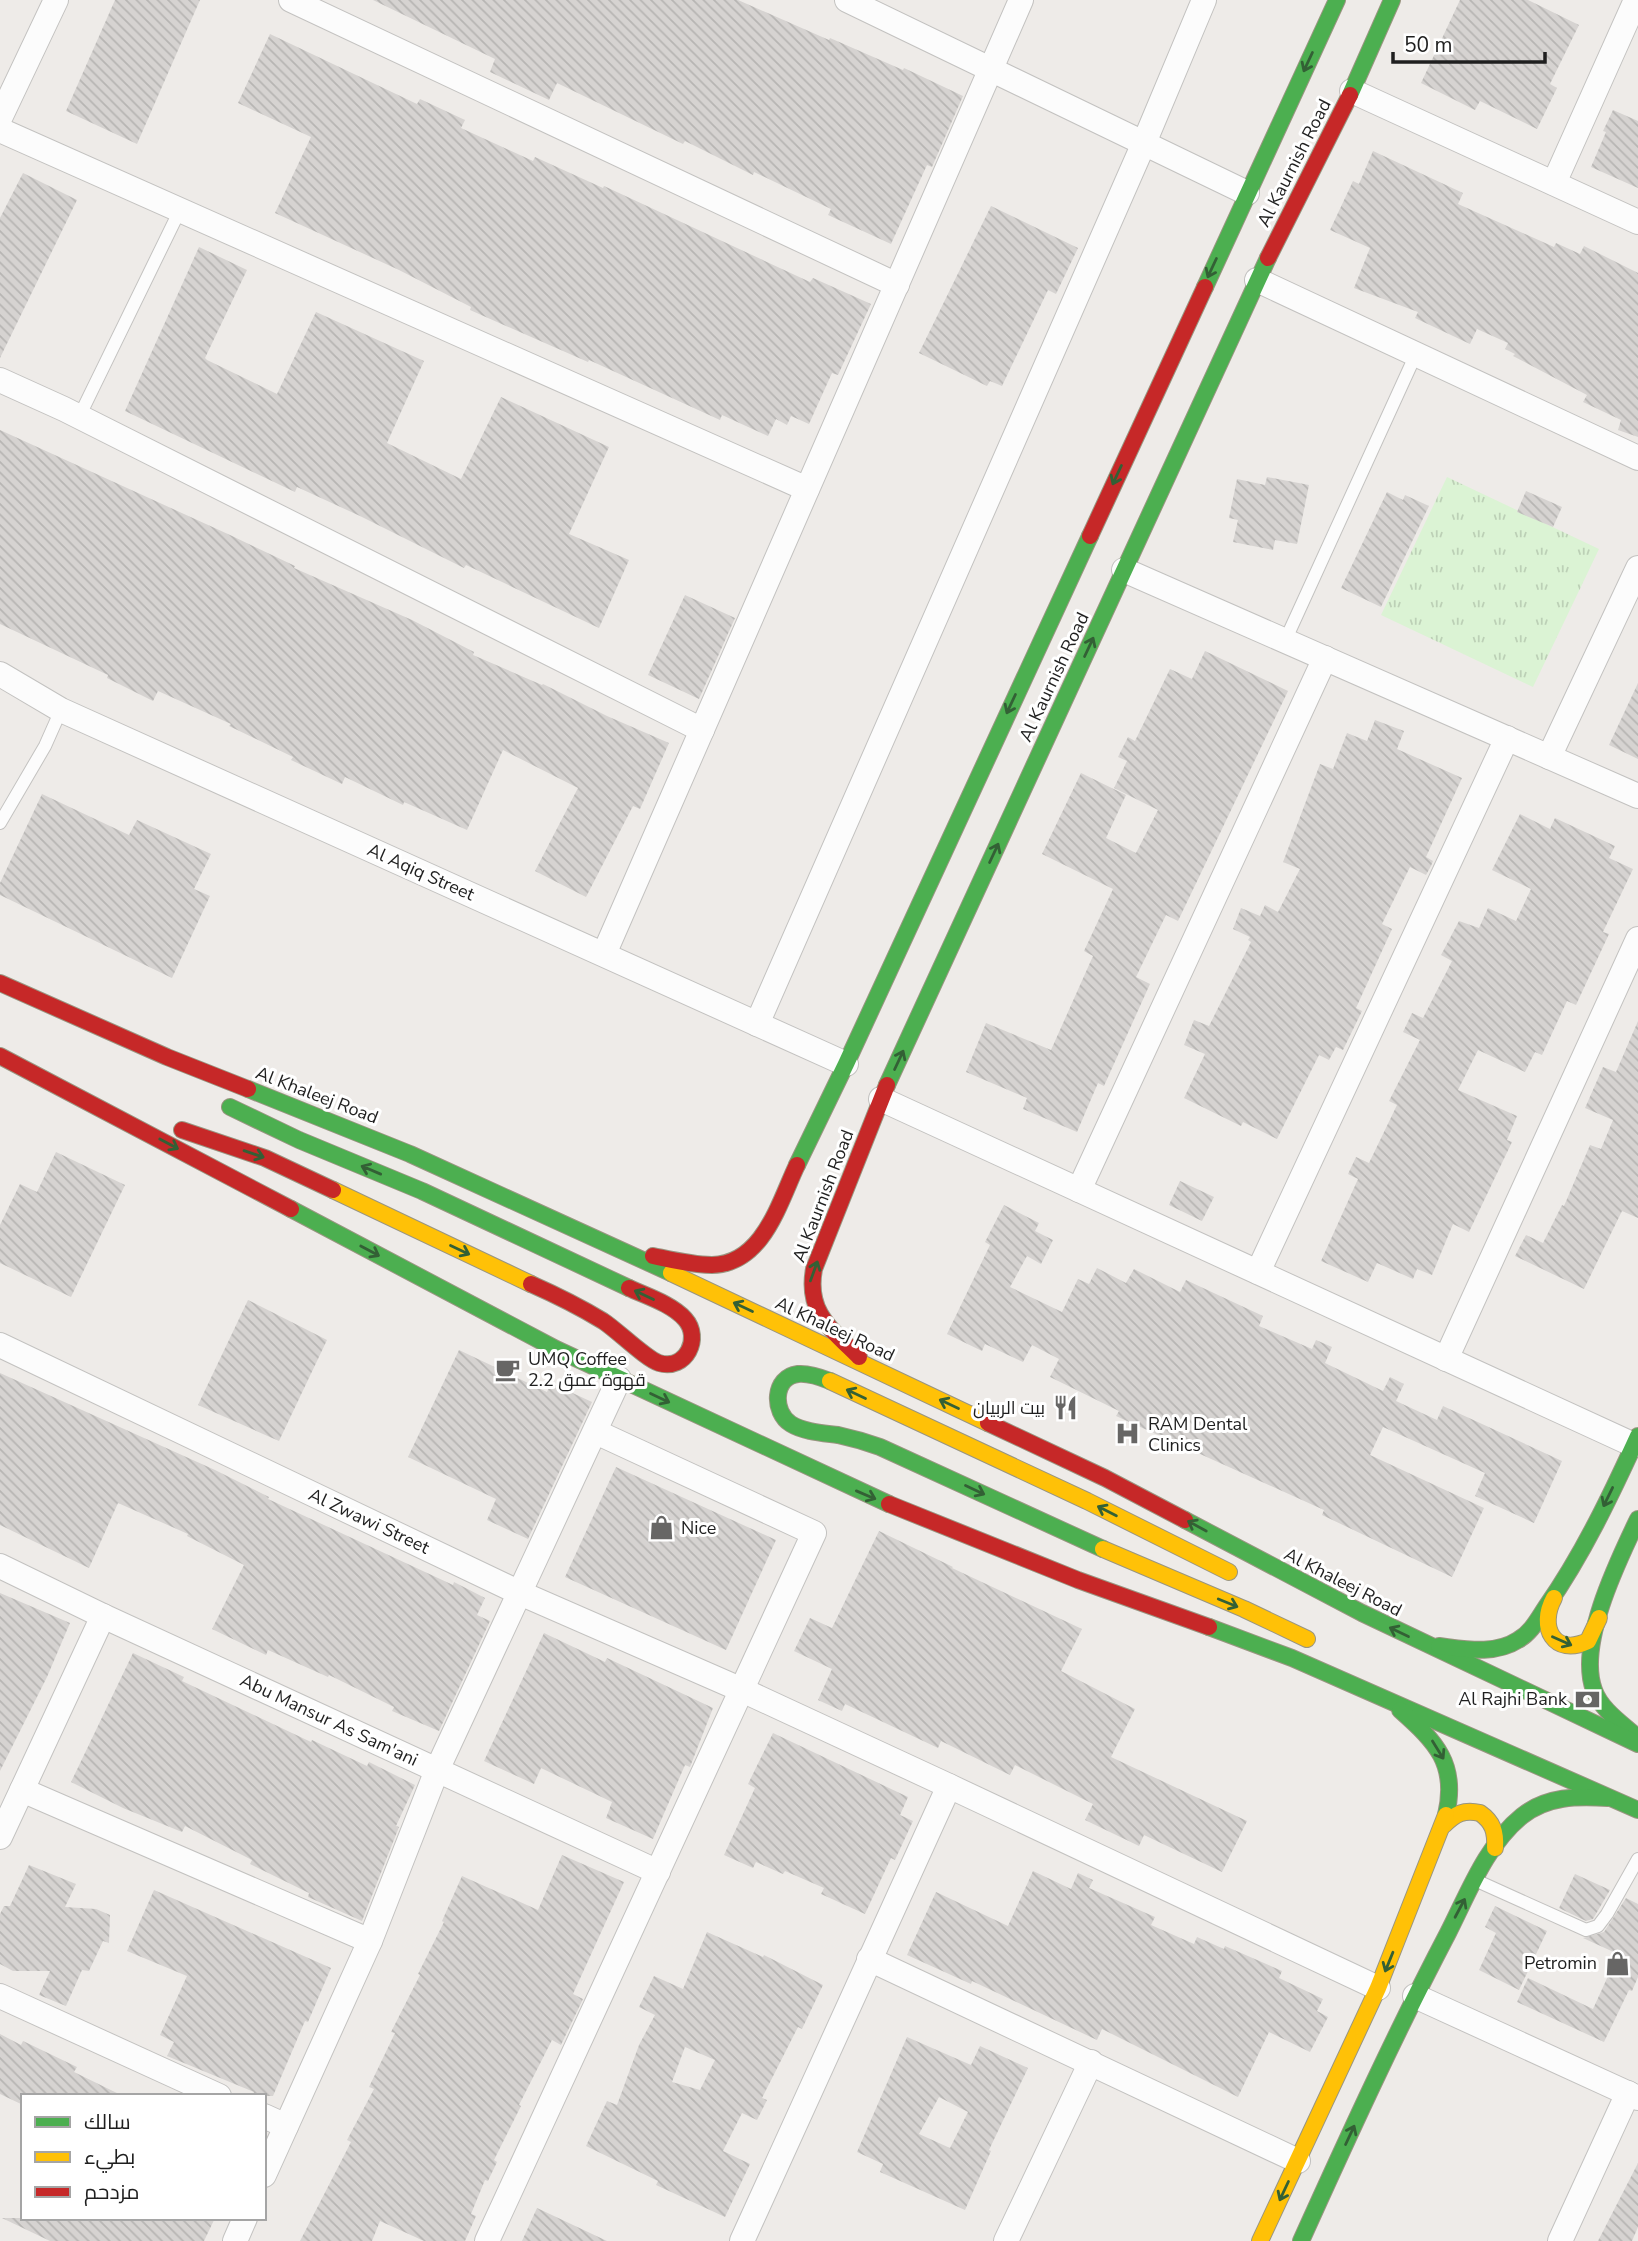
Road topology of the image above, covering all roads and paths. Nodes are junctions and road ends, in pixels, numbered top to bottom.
1 (56, 0) edge
2 (291, 0) edge
3 (847, 0) edge
4 (1021, 0) edge
5 (1204, 0) edge
6 (1337, 0) edge
7 (1392, 0) edge
8 (1636, 0) edge
9 (992, 68) junction
10 (1352, 91) junction
11 (0, 118) edge
12 (0, 130) edge
13 (1144, 143) junction
14 (1554, 183) junction
15 (1252, 196) junction
16 (180, 210) junction
17 (1271, 218) dead end
18 (1638, 222) edge
19 (1257, 280) junction
20 (897, 285) junction
21 (1416, 354) junction
22 (0, 380) edge
23 (1211, 381) junction
24 (79, 417) junction
25 (1638, 458) edge
26 (807, 489) junction
27 (1638, 568) edge
28 (1124, 570) junction
29 (1285, 641) junction
30 (1325, 658) junction
31 (0, 674) edge
32 (61, 710) junction
33 (702, 730) junction
34 (1507, 738) junction
35 (1549, 757) junction
36 (1638, 796) edge
37 (0, 823) edge
38 (906, 932) junction
39 (1638, 939) edge
40 (604, 954) junction
41 (0, 983) edge
42 (757, 1024) junction
43 (872, 1050) dead end
44 (0, 1056) edge
45 (131, 1059) dead end
46 (846, 1064) junction
47 (876, 1091) junction
48 (73, 1093) junction
49 (215, 1100) dead end
50 (1079, 1190) junction
51 (626, 1251) junction
52 (1258, 1272) junction
53 (0, 1345) edge
54 (1446, 1359) junction
55 (868, 1366) junction
56 (619, 1379) junction
57 (596, 1432) junction
58 (1636, 1440) edge
59 (1638, 1519) edge
60 (0, 1566) edge
61 (1248, 1582) dead end
62 (520, 1593) junction
63 (1555, 1596) junction
64 (103, 1616) junction
65 (1600, 1616) junction
66 (1316, 1643) dead end
67 (1425, 1645) junction
68 (1404, 1651) dead end
69 (1506, 1683) junction
70 (742, 1690) junction
71 (1390, 1702) junction
72 (1460, 1713) dead end
73 (1638, 1738) edge
74 (1638, 1744) edge
75 (437, 1770) junction
76 (1549, 1771) junction
77 (949, 1786) junction
78 (22, 1790) junction
79 (1611, 1798) junction
80 (1638, 1810) edge
81 (1444, 1825) junction
82 (0, 1836) edge
83 (1495, 1848) junction
84 (1638, 1859) edge
85 (658, 1872) junction
86 (1475, 1880) junction
87 (370, 1941) junction
88 (869, 1959) junction
89 (1378, 1988) junction
90 (0, 1996) edge
91 (1415, 1996) junction
92 (1091, 2062) junction
93 (215, 2094) edge
94 (1633, 2095) edge
95 (275, 2121) edge
96 (1298, 2161) junction
97 (266, 2165) edge
98 (244, 2220) edge
99 (234, 2241) edge
100 (487, 2241) edge
101 (742, 2241) edge
102 (1006, 2241) edge
103 (1261, 2241) edge
104 (1301, 2241) edge
105 (1560, 2241) edge

1 - 11 street
2 - 20 street
3 - 9 street
4 - 9 street
5 - 13 street
6 -> 15 main road, Al Kaurnish Road
7 - 10 main road, Al Kaurnish Road
8 - 14 street
9 - 13 street
9 - 20 street
10 - 14 street
10 - 19 main road, Al Kaurnish Road
12 - 16 street
13 - 15 street
13 - 42 street
14 - 18 street
15 -> 38 main road, Al Kaurnish Road
16 - 24 lane
16 - 26 street
17 - 23 main road
19 - 21 street
19 - 23 main road, Al Kaurnish Road
20 - 26 street
21 - 25 street
21 - 29 lane
22 - 24 street
23 - 28 main road, Al Kaurnish Road
24 - 33 street
26 - 33 street
27 - 35 street
28 - 29 street
47 -> 28 main road, Al Kaurnish Road
29 - 30 street
30 - 34 street
30 - 50 street
31 - 32 street, Al Aqiq Street
32 - 37 lane
32 - 40 street, Al Aqiq Street
33 - 40 street
34 - 35 street
34 - 52 street
35 - 36 street
38 - 43 main road
38 - 46 main road, Al Kaurnish Road
39 - 54 street
40 - 42 street, Al Aqiq Street
41 - 45 main road
41 - 51 main road, Al Khaleej Road
42 - 46 street, Al Aqiq Street
44 - 48 main road
46 - 51 main road, Al Kaurnish Road
47 - 50 street
55 -> 47 main road, Al Kaurnish Road
48 -> 49 main road
48 -> 56 main road
50 - 52 street
55 -> 51 main road, Al Khaleej Road
52 - 54 street
53 - 62 street, Al Zwawi Street
54 - 58 street
67 -> 55 main road, Al Khaleej Road
56 - 57 street
56 -> 71 main road
57 - 62 street
57 - 70 street
58 -> 63 main road
59 - 65 main road
60 - 64 street, Abu Mansur As Sam'ani
61 -> 66 main road
62 - 70 street, Al Zwawi Street
62 - 75 street
63 -> 65 main road
63 - 67 main road
64 - 75 street, Abu Mansur As Sam'ani
64 - 78 street
65 - 73 main road
67 - 69 main road, Al Khaleej Road
68 - 69 main road
69 - 74 main road, Al Khaleej Road
70 - 77 street, Al Zwawi Street
70 - 85 street
71 - 76 main road
71 -> 81 main road
72 - 76 main road
75 - 85 street, Abu Mansur As Sam'ani
75 - 87 street
76 - 79 main road
77 - 88 street
77 - 89 street, Al Zwawi Street
78 - 82 street
78 - 87 street
79 - 80 main road
79 - 83 main road
81 - 83 main road
81 -> 89 main road
83 - 86 main road
84 - 86 lane
85 - 100 street
91 -> 86 main road
87 - 95 street
88 - 92 street
88 - 101 street
89 - 96 main road
90 - 93 street
91 - 94 street
104 -> 91 main road
92 - 96 street
92 - 102 street
94 - 105 street
95 - 97 street
96 -> 103 main road
98 - 99 street

